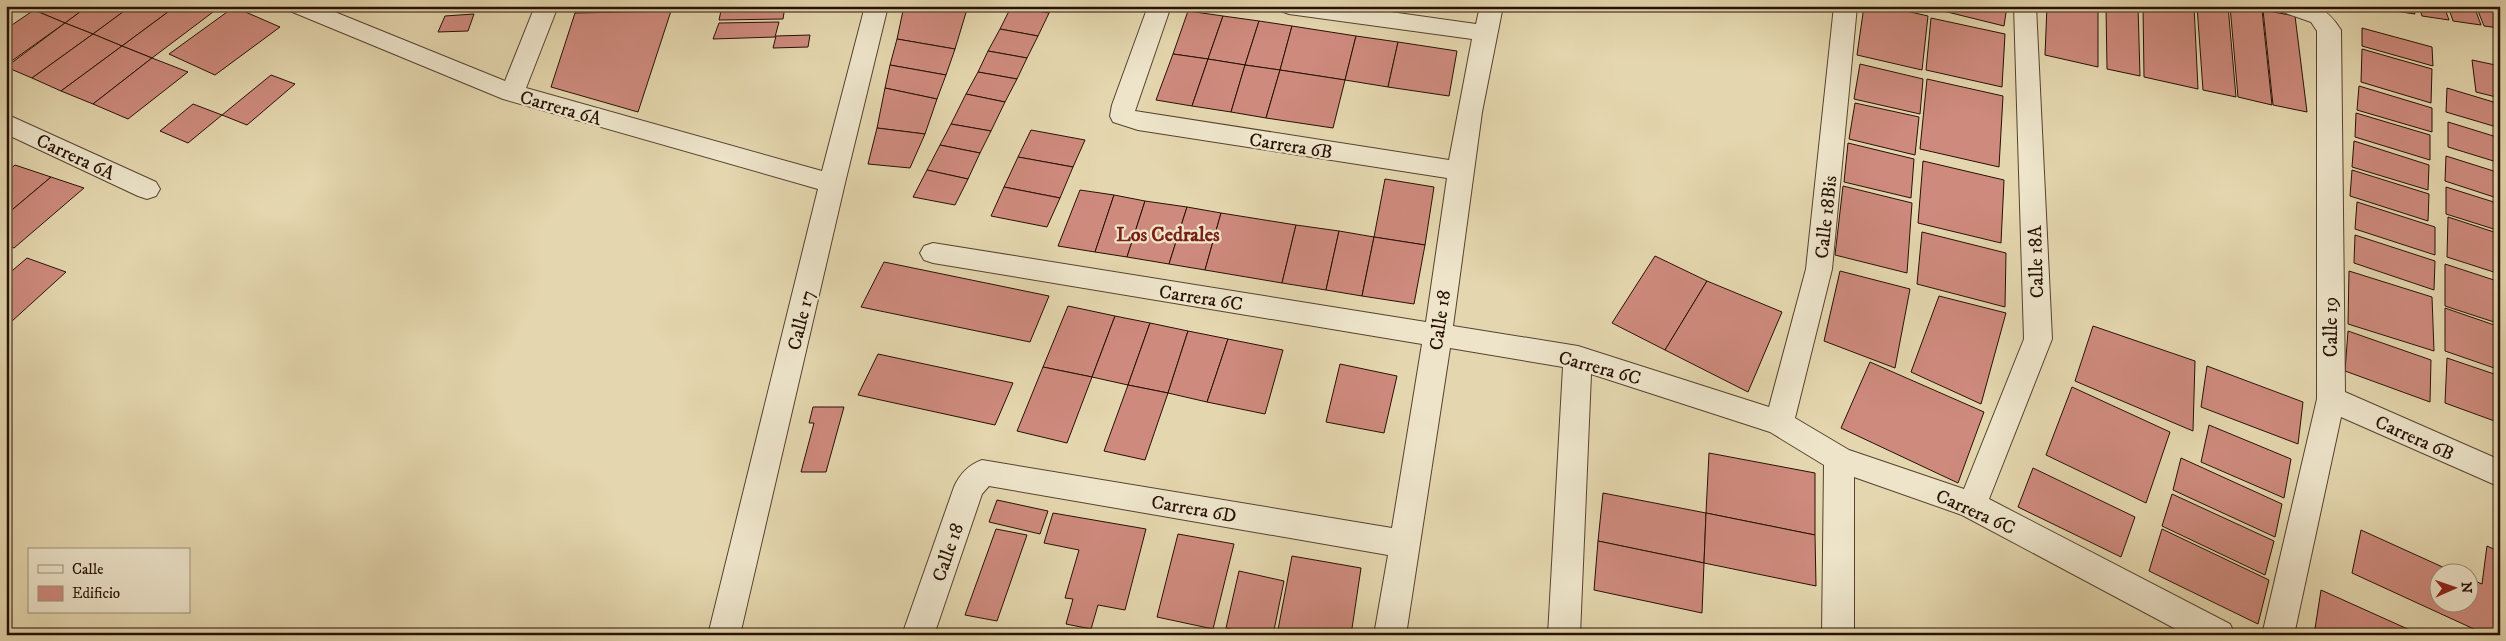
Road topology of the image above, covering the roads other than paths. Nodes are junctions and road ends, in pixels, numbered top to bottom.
1 (298, 6) edge
2 (547, 6) edge
3 (877, 6) edge
4 (1160, 6) edge
5 (1289, 6) edge
6 (1492, 6) edge
7 (1846, 6) edge
8 (2025, 6) edge
9 (2288, 6) edge
10 (1485, 33) junction
11 (512, 93) junction
12 (6, 123) edge
13 (1461, 171) junction
14 (832, 183) junction
15 (147, 189) dead end
16 (933, 253) dead end
17 (1437, 336) junction
18 (1578, 358) junction
19 (2330, 399) junction
20 (1779, 423) junction
21 (1839, 459) junction
22 (982, 473) joint
23 (2500, 474) edge
24 (1972, 505) junction
25 (1405, 544) junction
26 (724, 635) edge
27 (918, 635) edge
28 (1390, 635) edge
29 (1564, 635) edge
30 (1838, 635) edge
31 (2219, 635) edge
32 (2278, 635) edge

1 - 11 street, Carrera 6A
2 - 11 street
3 - 14 street, Calle 17
4 - 13 street, Carrera 6B
5 - 10 street
6 - 10 street, Calle 18
7 - 20 street, Calle 18Bis
8 - 24 street, Calle 18A
9 - 19 street, Calle 19
10 - 13 street, Calle 18
11 - 14 street, Carrera 6A
12 - 15 street, Carrera 6A
13 - 17 street, Calle 18
14 - 26 street, Calle 17
16 - 17 street, Carrera 6C
17 - 18 street, Carrera 6C
17 - 25 street, Calle 18
18 - 20 street, Carrera 6C
18 - 29 street
19 - 23 street, Carrera 6B
19 - 32 street, Calle 19
20 - 21 street, Carrera 6C
21 - 24 street, Carrera 6C
21 - 30 street
22 - 25 street, Carrera 6D
22 - 27 street, Calle 18
24 - 31 street, Carrera 6C
25 - 28 street, Calle 18

